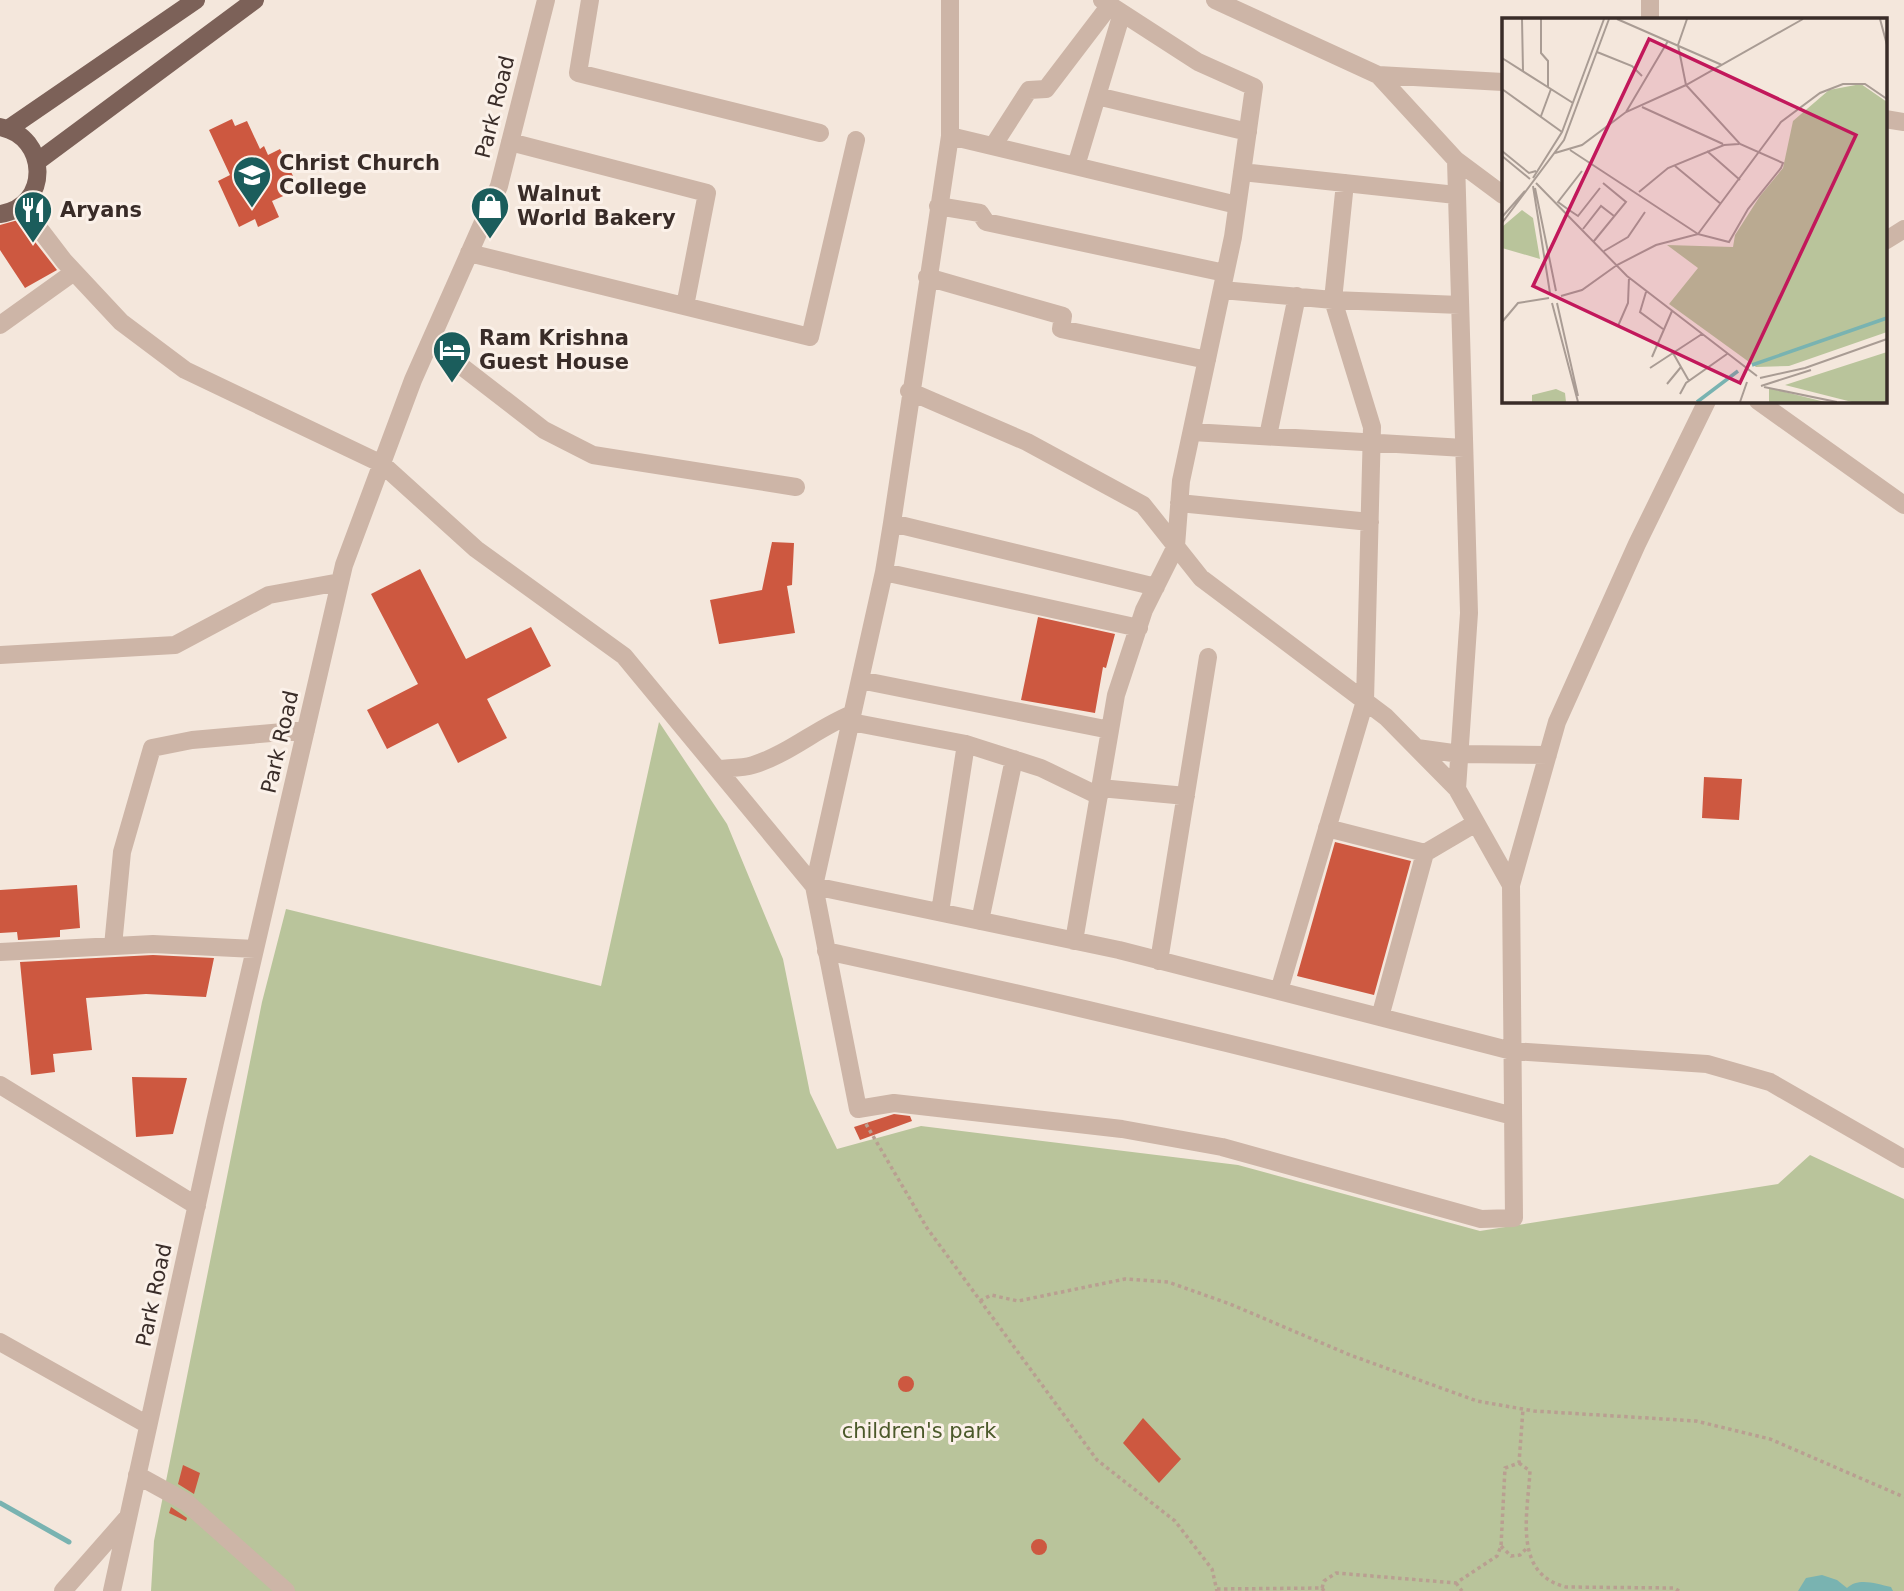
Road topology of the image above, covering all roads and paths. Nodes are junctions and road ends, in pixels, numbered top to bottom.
1 (255, 0) edge
2 (546, 0) edge
3 (584, 0) edge
4 (590, 0) edge
5 (950, 0) edge
6 (1215, 0) edge
7 (1650, 0) edge
8 (188, 3) edge
9 (1111, 6) edge
10 (1650, 18) edge
11 (1378, 75) junction
12 (1502, 82) edge
13 (1097, 96) junction
14 (1886, 119) edge
15 (1904, 122) edge
16 (4, 128) edge
17 (1248, 132) junction
18 (820, 133) dead end
19 (950, 136) junction
20 (856, 140) dead end
21 (510, 142) junction
22 (993, 146) junction
23 (1455, 160) junction
24 (38, 161) junction
25 (1076, 166) junction
26 (1242, 172) junction
27 (1345, 183) junction
28 (1502, 194) edge
29 (1457, 195) junction
30 (1237, 205) junction
31 (22, 206) junction
32 (938, 206) junction
33 (0, 214) edge
34 (1904, 229) edge
35 (1886, 240) edge
36 (469, 253) junction
37 (74, 272) junction
38 (927, 277) junction
39 (1224, 281) junction
40 (1297, 296) junction
41 (1333, 300) junction
42 (1460, 305) junction
43 (685, 306) junction
44 (0, 325) edge
45 (430, 342) junction
46 (1207, 360) junction
47 (909, 391) junction
48 (1707, 402) edge
49 (1760, 402) edge
50 (1192, 432) junction
51 (1268, 436) junction
52 (1372, 443) junction
53 (1464, 448) junction
54 (382, 464) junction
55 (796, 487) dead end
56 (1180, 503) junction
57 (1904, 505) edge
58 (1370, 522) junction
59 (891, 523) junction
60 (1176, 546) junction
61 (884, 572) junction
62 (340, 582) junction
63 (1156, 587) junction
64 (1139, 628) junction
65 (0, 655) edge
66 (1208, 657) dead end
67 (860, 680) junction
68 (1365, 701) junction
69 (852, 718) junction
70 (306, 730) junction
71 (1110, 730) junction
72 (966, 744) junction
73 (1417, 748) junction
74 (1460, 754) junction
75 (1548, 755) junction
76 (1014, 759) junction
77 (720, 769) junction
78 (1457, 789) junction
79 (1100, 792) junction
80 (1186, 796) junction
81 (1476, 823) junction
82 (1327, 828) junction
83 (1425, 853) junction
84 (1511, 885) junction
85 (814, 886) junction
86 (940, 912) junction
87 (980, 921) junction
88 (1074, 941) junction
89 (113, 946) junction
90 (255, 949) junction
91 (826, 951) junction
92 (0, 952) edge
93 (1159, 961) junction
94 (1279, 991) junction
95 (1380, 1017) junction
96 (1512, 1051) junction
97 (0, 1085) edge
98 (858, 1109) junction
99 (1513, 1116) junction
100 (1904, 1159) edge
101 (197, 1206) junction
102 (980, 1301) junction
103 (0, 1342) edge
104 (1523, 1409) junction
105 (148, 1424) junction
106 (1519, 1463) junction
107 (137, 1475) junction
108 (1904, 1497) edge
109 (128, 1516) junction
110 (1501, 1546) junction
111 (1527, 1549) junction
112 (1455, 1583) junction
113 (1566, 1587) junction
114 (1217, 1590) edge
115 (1323, 1590) edge
116 (63, 1591) edge
117 (112, 1591) edge
118 (286, 1591) edge
119 (1462, 1591) edge
120 (1560, 1591) edge
121 (1679, 1591) edge

1 - 24 main road
2 - 21 street, Park Road
3 - 4 street
4 - 18 street
5 - 19 street
6 - 11 street
7 - 10 street
8 - 16 main road
9 - 13 street
9 - 17 street
9 - 22 street
11 - 12 street
11 - 23 street
13 - 17 street
13 - 25 street
14 - 15 street
16 - 24 main road
17 - 26 street
19 - 22 street
19 - 32 street
20 - 43 street
21 - 36 street, Park Road
21 - 43 street
22 - 25 street
23 - 28 street
23 - 29 street
24 - 31 main road
25 - 30 street
26 - 27 street
26 - 30 street
27 - 29 street
27 - 41 street
29 - 42 street
30 - 39 street
31 - 33 main road
31 - 37 street
32 - 38 street
32 - 39 street
34 - 35 street
36 - 43 street
36 - 45 street, Park Road
37 - 44 street
37 - 54 street
38 - 46 street
38 - 47 street
39 - 40 street
39 - 46 street
40 - 41 street
40 - 51 street
41 - 42 street
41 - 52 street
42 - 53 street
45 - 54 street, Park Road
45 - 55 street
46 - 50 street
47 - 59 street
47 - 60 street
48 - 75 street
49 - 57 street
50 - 51 street
50 - 56 street
51 - 52 street
52 - 53 street
52 - 58 street
53 - 74 street
54 - 62 street, Park Road
54 - 77 street
56 - 58 street
56 - 60 street
58 - 68 street
59 - 61 street
59 - 63 street
60 - 63 street
60 - 68 street
61 - 64 street
61 - 67 street
62 - 65 street
62 - 70 street, Park Road
63 - 64 street
64 - 71 street
66 - 80 street
67 - 69 street
67 - 71 street
68 - 73 street
68 - 82 street
69 - 72 street
69 - 77 street
69 - 85 street
70 - 89 street
70 - 90 street, Park Road
71 - 79 street
72 - 76 street
72 - 86 street
73 - 74 street
73 - 78 street
74 - 75 street
74 - 78 street
75 - 84 street
76 - 79 street
76 - 87 street
77 - 85 street
78 - 81 street
79 - 80 street
79 - 88 street
80 - 93 street
81 - 83 street
81 - 84 street
82 - 83 street
82 - 94 street
83 - 95 street
84 - 96 street
85 - 86 street
85 - 91 street
86 - 87 street
87 - 88 street
88 - 93 street
89 - 90 street
89 - 92 street
90 - 101 street, Park Road
91 - 98 street
91 - 99 street
93 - 94 street
94 - 95 street
95 - 96 street
96 - 99 street
96 - 100 street
97 - 101 street
98 - 99 street
98 - 102 path
101 - 105 street, Park Road
102 - 104 path
102 - 114 path
103 - 105 street
104 - 106 path
104 - 108 path
105 - 107 street, Park Road
106 - 110 path
106 - 111 path
107 - 109 street, Park Road
107 - 118 street
109 - 116 street
109 - 117 street, Park Road
110 - 111 path
110 - 112 path
111 - 113 path
112 - 115 path
112 - 119 path
113 - 120 path
113 - 121 path
114 - 115 path

